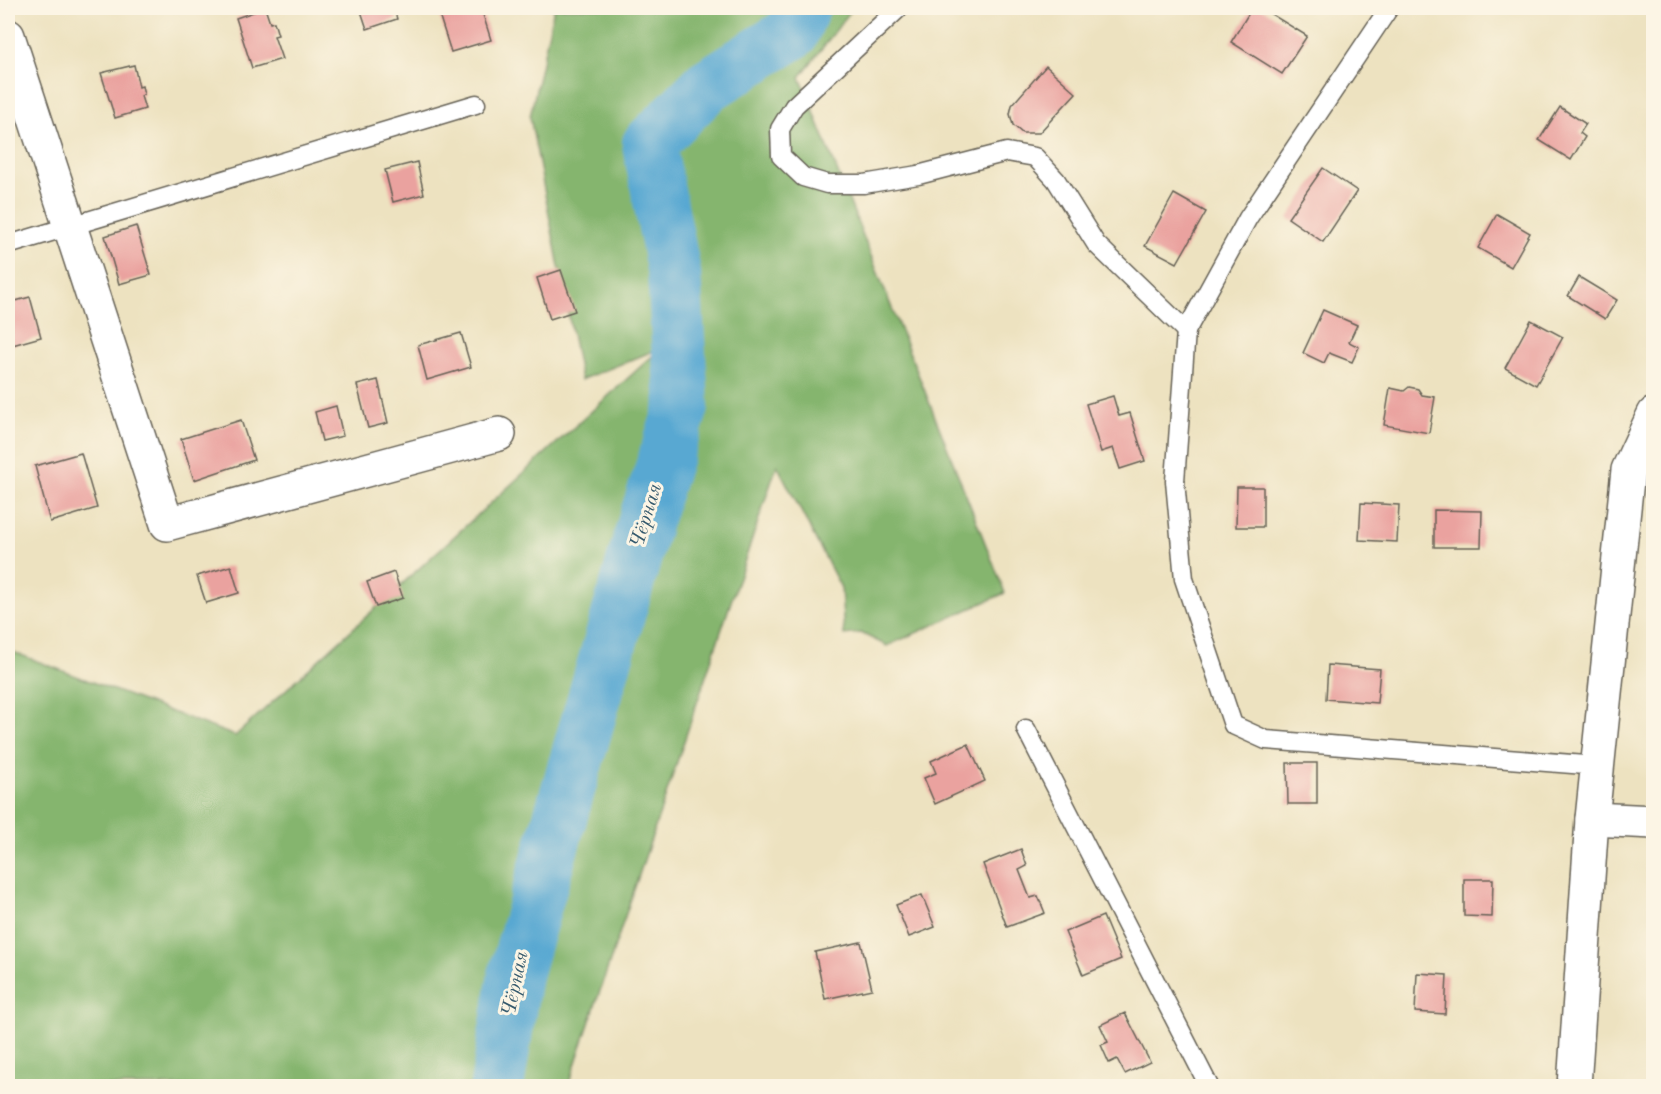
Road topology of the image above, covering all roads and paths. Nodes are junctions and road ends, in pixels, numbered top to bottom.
1 (899, 8) edge
2 (1389, 8) edge
3 (8, 36) edge
4 (476, 104) dead end
5 (70, 227) junction
6 (8, 245) edge
7 (1186, 331) junction
8 (1653, 414) edge
9 (499, 434) dead end
10 (1026, 729) dead end
11 (1598, 766) junction
12 (1592, 819) junction
13 (1653, 822) edge
14 (1209, 1086) edge
15 (1574, 1086) edge

1 - 7 lane
2 - 7 lane
3 - 5 street
4 - 5 lane
5 - 6 lane
5 - 9 street
7 - 11 lane
8 - 11 street
10 - 14 lane
11 - 12 street
12 - 13 street
12 - 15 street

